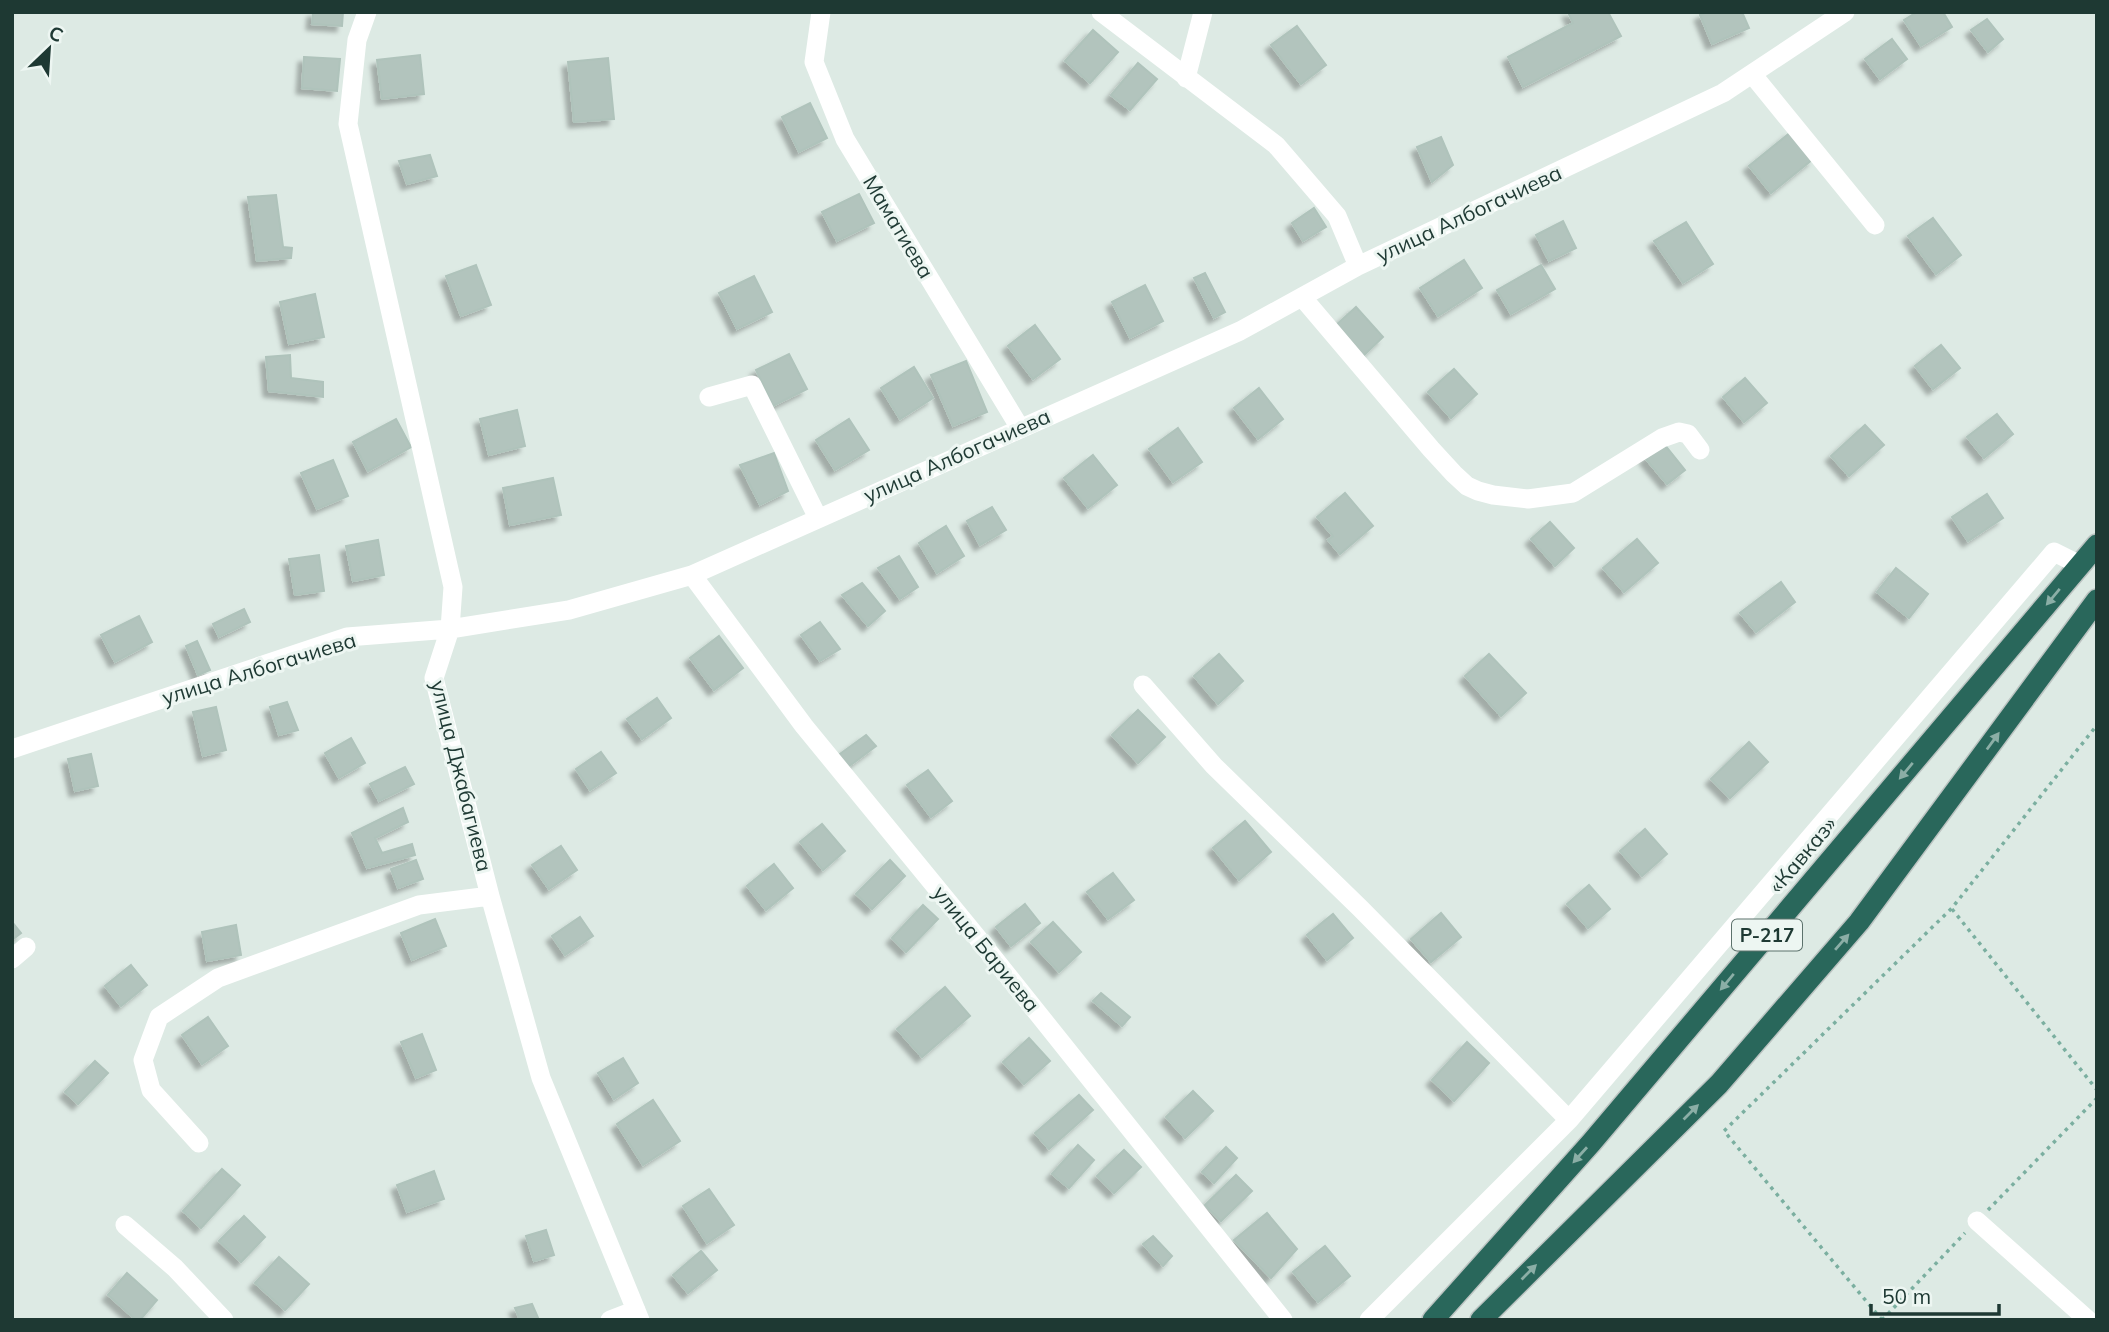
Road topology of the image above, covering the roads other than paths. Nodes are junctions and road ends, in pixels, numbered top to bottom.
1 (367, 12) edge
2 (821, 12) edge
3 (1101, 12) edge
4 (1203, 12) edge
5 (1845, 12) edge
6 (1752, 74) junction
7 (1186, 78) junction
8 (1875, 225) dead end
9 (1358, 266) junction
10 (1302, 297) junction
11 (709, 397) dead end
12 (1020, 428) junction
13 (1700, 450) dead end
14 (818, 518) junction
15 (2097, 545) edge
16 (2080, 565) junction
17 (692, 575) junction
18 (2097, 600) edge
19 (450, 629) junction
20 (1143, 685) dead end
21 (12, 749) edge
22 (490, 896) junction
23 (1569, 1119) junction
24 (199, 1143) dead end
25 (1977, 1222) dead end
26 (125, 1225) dead end
27 (638, 1315) edge
28 (224, 1320) edge
29 (610, 1320) edge
30 (1283, 1320) edge
31 (1369, 1320) edge
32 (1433, 1320) edge
33 (1480, 1320) edge
34 (2088, 1320) edge

1 - 19 street, улица Джабагиева
2 - 12 street, Маматиева
3 - 7 street
4 - 7 street
5 - 6 street, улица Албогачиева
6 - 8 street
6 - 9 street, улица Албогачиева
7 - 9 street
9 - 10 street, улица Албогачиева
10 - 12 street, улица Албогачиева
10 - 13 street
11 - 14 street
12 - 14 street, улица Албогачиева
14 - 17 street, улица Албогачиева
15 - 16 highway, «Кавказ» / Р-217
16 - 23 street
16 -> 32 highway, «Кавказ» / Р-217
17 - 19 street, улица Албогачиева
17 - 30 street, улица Бариева
33 -> 18 highway, Р-217
19 - 21 street, улица Албогачиева
19 - 22 street, улица Джабагиева
20 - 23 street
22 - 24 street
22 - 27 street, улица Джабагиева
23 - 31 street
25 - 34 street
26 - 28 street
27 - 29 street

